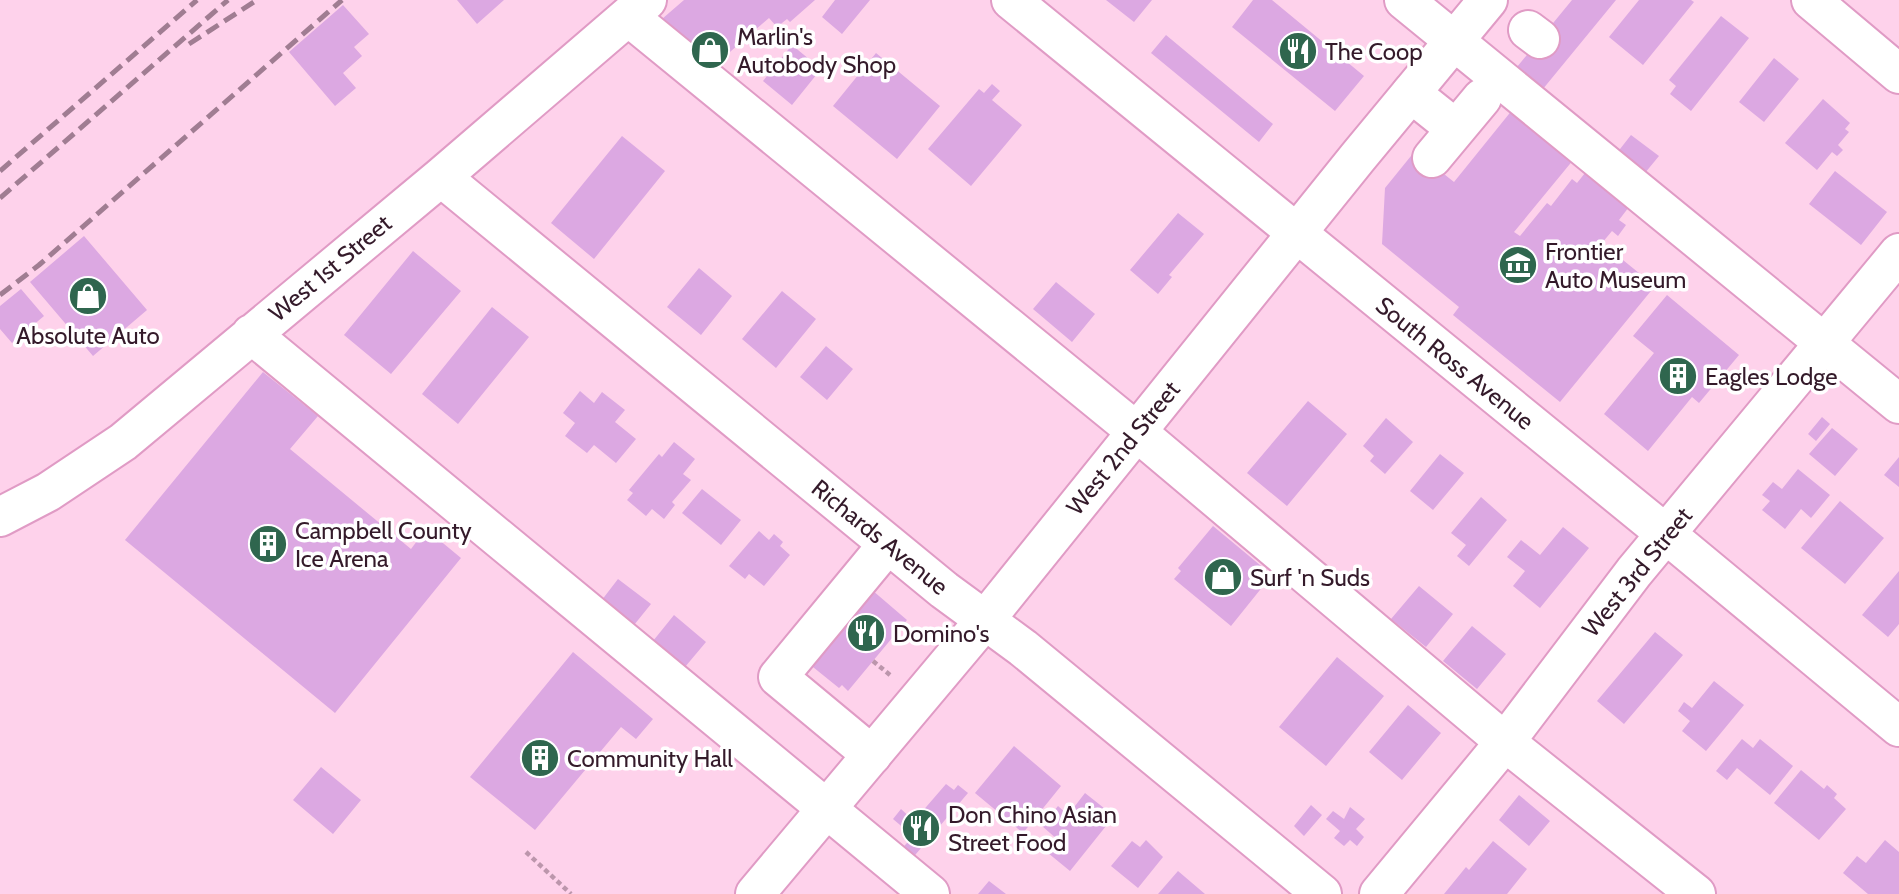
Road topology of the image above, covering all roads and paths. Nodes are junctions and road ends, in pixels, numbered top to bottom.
1 (1011, 0) edge
2 (1404, 0) edge
3 (1488, 0) edge
4 (1814, 1) edge
5 (638, 8) edge
6 (1453, 42) junction
7 (1899, 74) edge
8 (1411, 93) junction
9 (1482, 98) dead end
10 (441, 177) junction
11 (1296, 234) junction
12 (1899, 253) edge
13 (251, 334) junction
14 (1825, 344) junction
15 (1899, 404) edge
16 (1137, 432) junction
17 (0, 517) edge
18 (1666, 534) junction
19 (888, 544) junction
20 (985, 620) junction
21 (873, 661) dead end
22 (890, 675) dead end
23 (1899, 727) edge
24 (1505, 742) junction
25 (872, 755) junction
26 (828, 808) junction
27 (526, 852) dead end
28 (571, 894) edge
29 (755, 894) edge
30 (930, 894) edge
31 (1322, 894) edge
32 (1379, 894) edge
33 (1696, 894) edge

1 - 11 street, South Ross Avenue
2 - 6 street
3 - 6 street, West 2nd Street
4 - 7 street
5 - 10 street, West 1st Street
5 - 16 street
6 - 8 street, West 2nd Street
6 - 14 street
8 - 9 street
8 - 11 street, West 2nd Street
10 - 13 street, West 1st Street
10 - 19 street, Richards Avenue
11 - 16 street, West 2nd Street
11 - 18 street, South Ross Avenue
12 - 14 street, West 3rd Street
13 - 17 street, West 1st Street
13 - 26 street
14 - 15 street
14 - 18 street, West 3rd Street
16 - 20 street, West 2nd Street
16 - 24 street
18 - 23 street, South Ross Avenue
18 - 24 street, West 3rd Street
19 - 20 street, Richards Avenue
19 - 25 street
20 - 25 street, West 2nd Street
20 - 31 street, Richards Avenue
21 - 22 path
24 - 32 street, West 3rd Street
24 - 33 street
25 - 26 street, West 2nd Street
26 - 29 street, West 2nd Street
26 - 30 street
27 - 28 path

